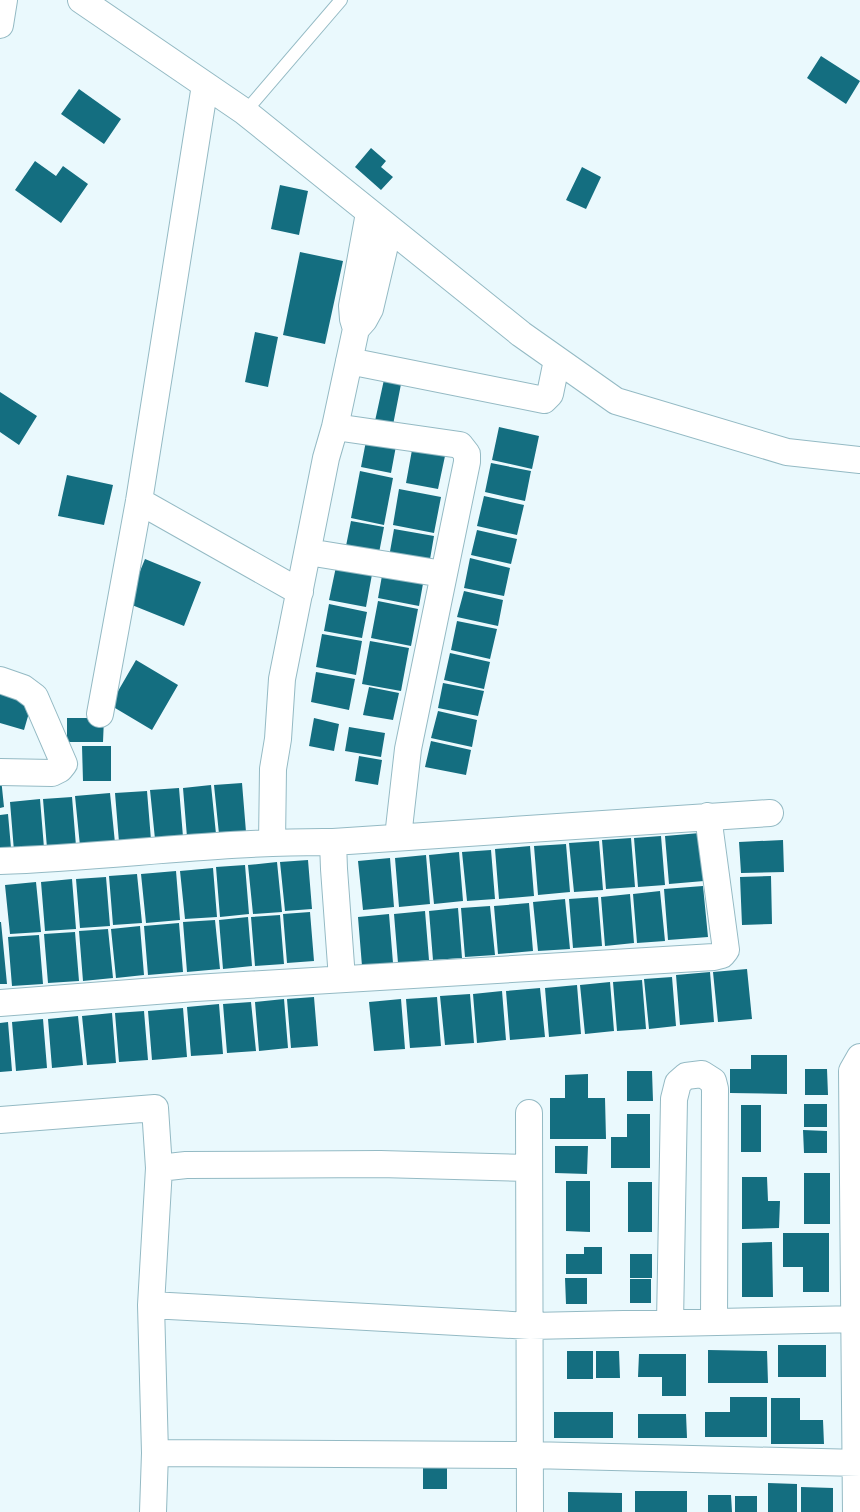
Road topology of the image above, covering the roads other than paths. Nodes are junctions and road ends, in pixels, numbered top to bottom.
1 (4, 0) edge
2 (81, 0) edge
3 (341, 0) edge
4 (0, 25) edge
5 (205, 85) junction
6 (245, 112) junction
7 (379, 220) junction
8 (557, 360) junction
9 (349, 361) junction
10 (335, 427) junction
11 (860, 460) edge
12 (139, 501) junction
13 (308, 552) junction
14 (444, 574) junction
15 (300, 592) junction
16 (0, 680) edge
17 (100, 714) dead end
18 (0, 772) edge
19 (770, 812) dead end
20 (708, 816) junction
21 (398, 837) junction
22 (334, 842) junction
23 (272, 843) junction
24 (0, 861) edge
25 (342, 979) junction
26 (0, 1002) edge
27 (860, 1057) edge
28 (529, 1113) dead end
29 (0, 1120) edge
30 (715, 1150) junction
31 (673, 1151) junction
32 (158, 1168) junction
33 (529, 1168) junction
34 (857, 1182) edge
35 (671, 1254) junction
36 (714, 1255) junction
37 (151, 1305) junction
38 (857, 1319) edge
39 (714, 1322) junction
40 (670, 1323) junction
41 (530, 1326) junction
42 (155, 1452) junction
43 (530, 1455) junction
44 (858, 1463) edge
45 (153, 1512) edge
46 (530, 1512) edge
47 (856, 1512) edge

1 - 4 street
2 - 5 street
3 - 6 lane
5 - 6 street
5 - 12 street
6 - 7 street
7 - 8 street
7 - 9 street
8 - 9 street
8 - 11 street
9 - 10 street
10 - 13 street
10 - 14 street
12 - 15 street
12 - 17 street
13 - 14 street
13 - 15 street
14 - 21 street
15 - 23 street
16 - 18 street
19 - 20 street
20 - 21 street
20 - 25 street
21 - 22 street
22 - 23 street
22 - 25 street
23 - 24 street
25 - 26 street
27 - 34 street
28 - 33 street
29 - 32 street
30 - 31 street
30 - 31 street
30 - 36 street
31 - 35 street
32 - 33 street
32 - 37 street
33 - 41 street
34 - 38 street
35 - 36 street
35 - 40 street
36 - 39 street
37 - 41 street
37 - 42 street
38 - 39 street
38 - 44 street
39 - 40 street
40 - 41 street
41 - 43 street
42 - 43 street
42 - 45 street
43 - 44 street
43 - 46 street
44 - 47 street

